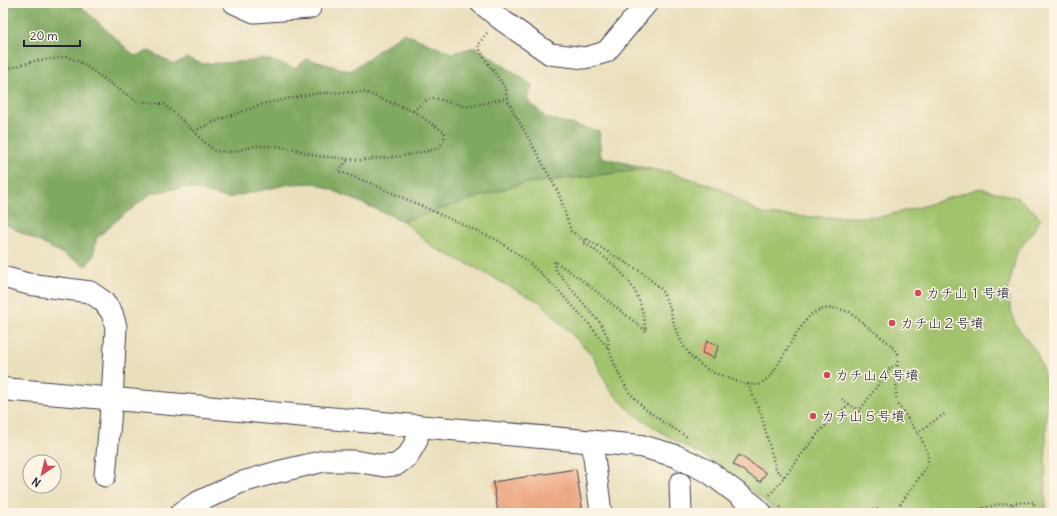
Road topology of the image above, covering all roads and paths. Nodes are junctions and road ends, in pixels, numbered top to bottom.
1 (234, 3) edge
2 (310, 3) edge
3 (481, 3) edge
4 (647, 3) edge
5 (499, 18) junction
6 (3, 70) edge
7 (507, 98) junction
8 (413, 112) junction
9 (194, 131) junction
10 (349, 159) junction
11 (585, 240) junction
12 (3, 277) edge
13 (608, 348) junction
14 (896, 365) junction
15 (748, 384) junction
16 (3, 389) edge
17 (112, 399) junction
18 (842, 399) dead end
19 (849, 404) junction
20 (946, 413) dead end
21 (418, 427) junction
22 (917, 433) junction
23 (592, 441) junction
24 (694, 441) dead end
25 (105, 476) dead end
26 (785, 476) junction
27 (680, 483) dead end
28 (1014, 503) junction
29 (766, 504) edge
30 (897, 512) edge
31 (181, 513) edge
32 (600, 513) edge
33 (681, 513) edge
34 (857, 513) edge
35 (972, 513) edge
36 (1004, 513) edge
37 (1034, 513) edge

1 - 2 street
3 - 5 street
4 - 5 street
5 - 7 path
6 - 9 path
7 - 8 path
7 - 11 path
8 - 9 path
8 - 10 path
9 - 10 path
10 - 13 path
11 - 13 path
11 - 15 path
12 - 17 street
13 - 24 path
14 - 15 path
14 - 19 path
14 - 22 path
15 - 26 path
16 - 17 street
17 - 21 street
17 - 25 street
18 - 19 path
19 - 26 path
20 - 22 path
21 - 23 street
21 - 31 street
22 - 30 path
23 - 29 street
23 - 32 street
26 - 29 path
27 - 33 street
28 - 35 path
28 - 36 path
28 - 37 path
30 - 34 path

